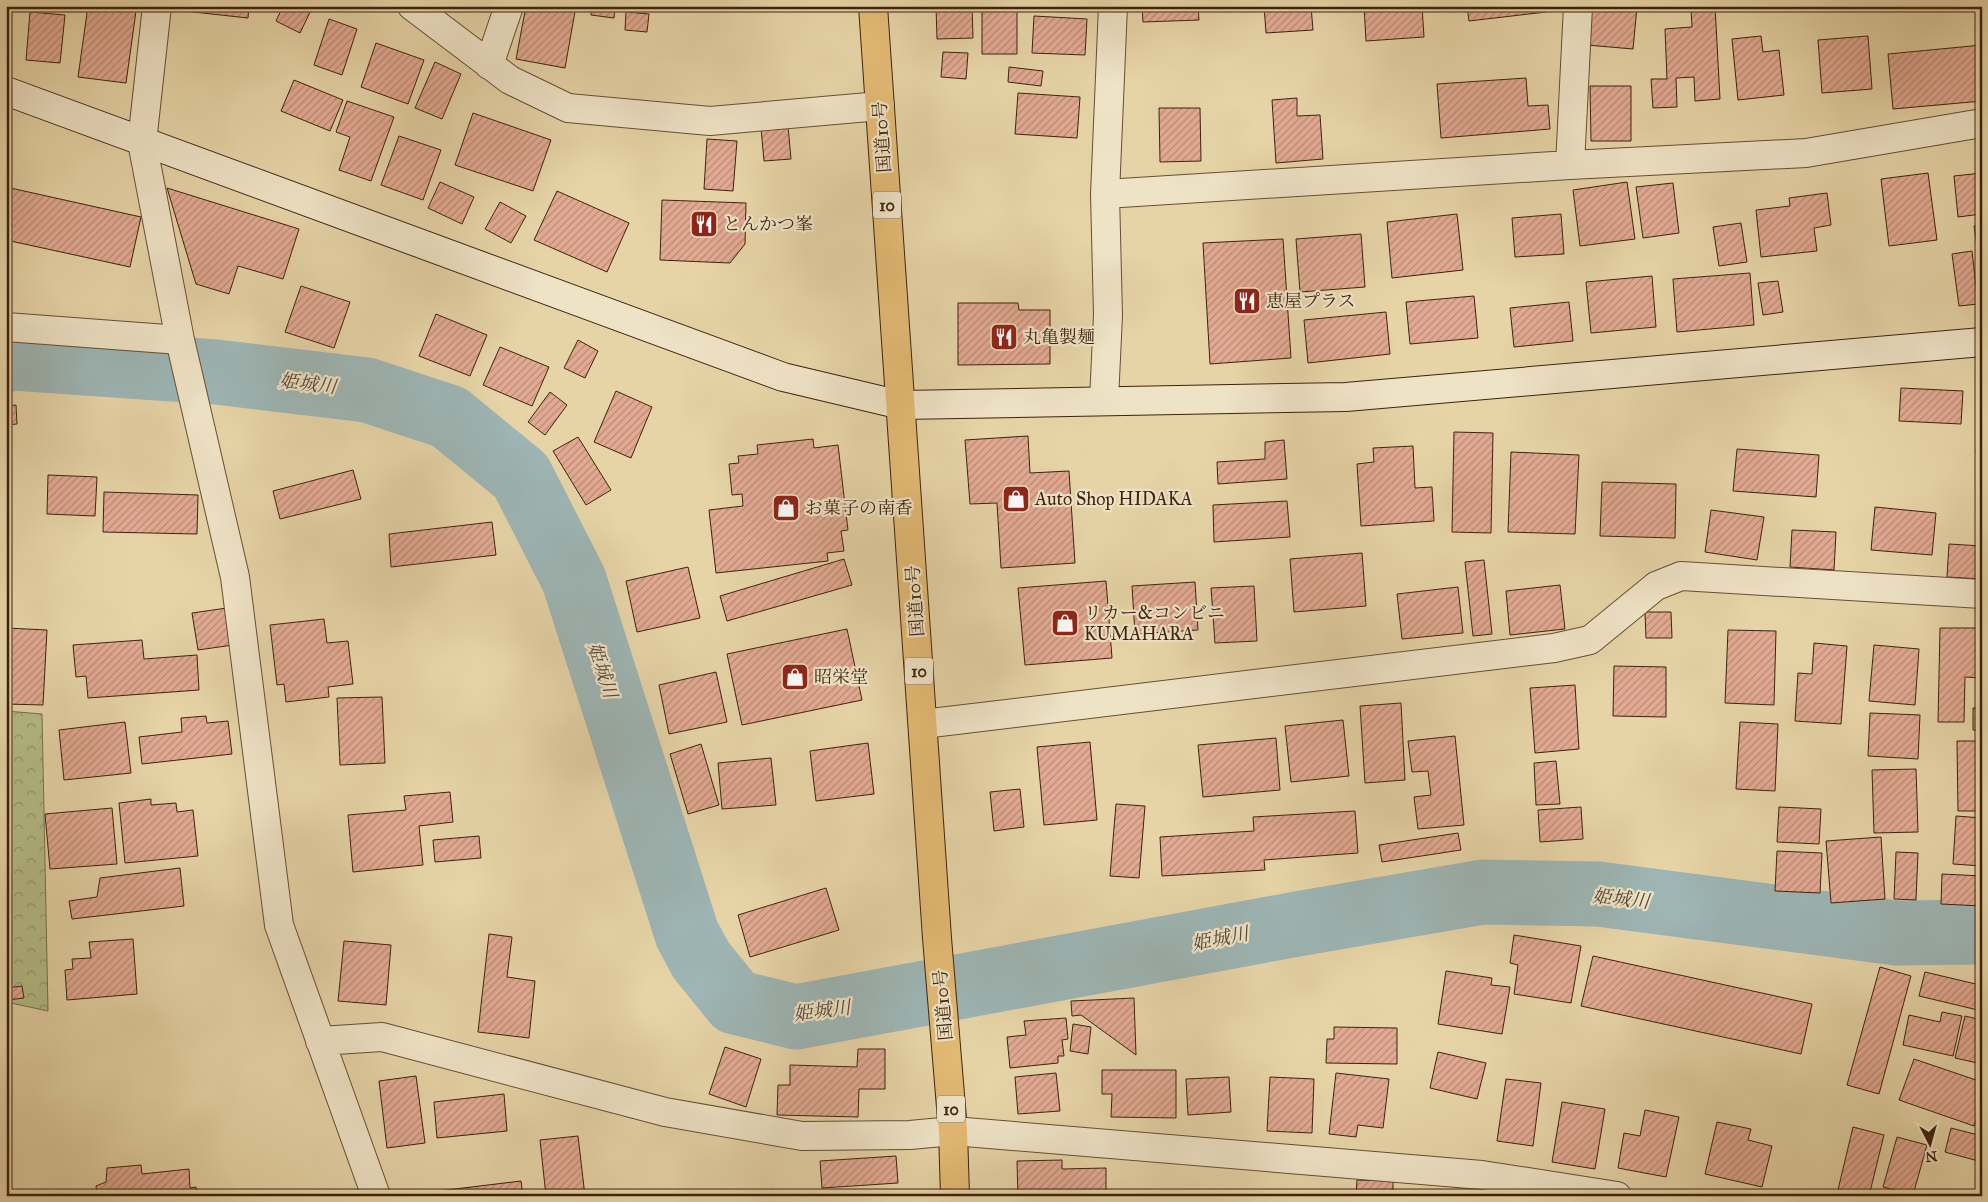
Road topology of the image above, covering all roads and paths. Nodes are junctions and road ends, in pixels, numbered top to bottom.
1 (157, 6) edge
2 (412, 6) edge
3 (509, 6) edge
4 (873, 6) edge
5 (1113, 6) edge
6 (1578, 6) edge
7 (489, 65) junction
8 (6, 91) edge
9 (880, 106) junction
10 (1982, 123) edge
11 (142, 142) junction
12 (1570, 165) junction
13 (1105, 194) junction
14 (6, 327) edge
15 (1982, 342) edge
16 (181, 344) junction
17 (1104, 400) junction
18 (901, 404) junction
19 (1982, 594) edge
20 (923, 724) junction
21 (320, 1041) junction
22 (953, 1131) junction
23 (376, 1196) edge
24 (955, 1196) edge
25 (1617, 1196) edge

1 - 11 street
2 - 7 street
3 - 7 street
4 - 9 highway, 国道10号 / 10
5 - 13 street
6 - 12 street
7 - 9 street
8 - 11 street
9 - 18 highway, 国道10号 / 10
10 - 12 street
11 - 16 street
11 - 18 street
12 - 13 street
13 - 17 street
14 - 16 street
15 - 17 street
16 - 21 street
17 - 18 street
18 - 20 highway, 国道10号 / 10
19 - 20 street
20 - 22 highway, 国道10号 / 10
21 - 22 street
21 - 23 street
22 - 24 highway, 国道10号 / 10
22 - 25 street

